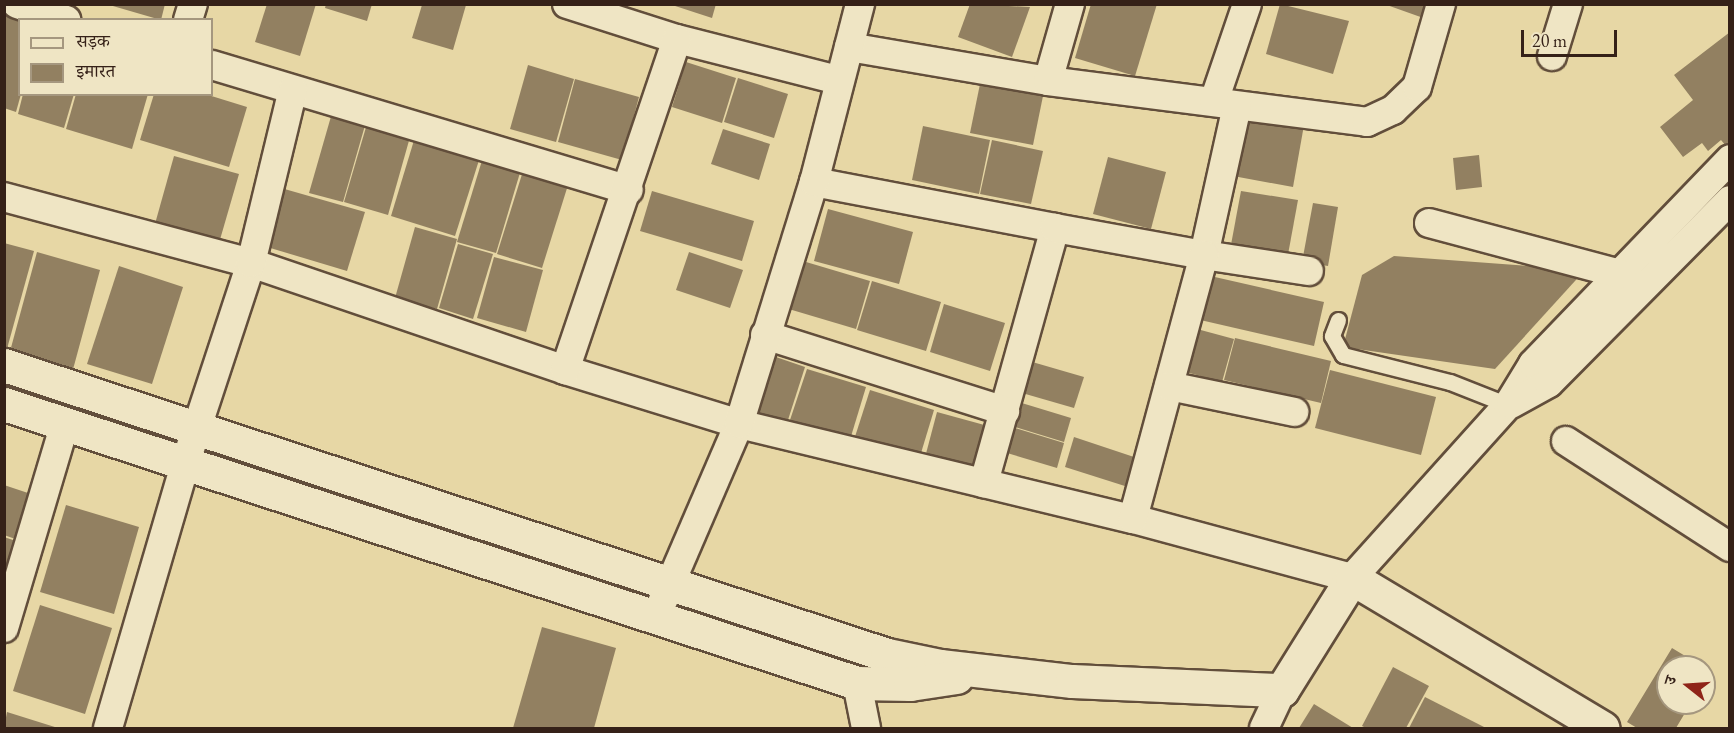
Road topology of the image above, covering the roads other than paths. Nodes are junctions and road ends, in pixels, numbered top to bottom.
1 (17, 4) edge
2 (567, 4) edge
3 (860, 4) edge
4 (1070, 4) edge
5 (1247, 4) edge
6 (1441, 4) edge
7 (1568, 4) edge
8 (60, 18) edge
9 (676, 39) junction
10 (849, 47) junction
11 (1552, 56) dead end
12 (213, 65) edge
13 (838, 80) junction
14 (1048, 81) junction
15 (292, 90) junction
16 (1226, 104) junction
17 (1730, 159) edge
18 (814, 182) junction
19 (629, 190) junction
20 (4, 197) edge
21 (1730, 200) edge
22 (1429, 223) dead end
23 (1054, 228) junction
24 (1204, 255) junction
25 (251, 263) junction
26 (1309, 272) dead end
27 (1621, 274) junction
28 (1338, 320) dead end
29 (765, 335) junction
30 (4, 366) edge
31 (565, 370) junction
32 (1169, 386) junction
33 (4, 404) edge
34 (1508, 405) junction
35 (1005, 411) junction
36 (1294, 412) dead end
37 (65, 424) junction
38 (739, 424) junction
39 (196, 429) junction
40 (1566, 441) dead end
41 (184, 464) junction
42 (984, 483) junction
43 (1133, 519) junction
44 (1730, 547) edge
45 (1352, 578) junction
46 (668, 583) junction
47 (654, 619) junction
48 (4, 628) edge
49 (813, 630) junction
50 (801, 665) junction
51 (982, 673) junction
52 (857, 683) junction
53 (1282, 690) junction
54 (108, 729) edge
55 (866, 729) edge
56 (1264, 729) edge
57 (1603, 729) edge

1 - 8 street
2 - 9 street
3 - 10 street
4 - 14 street
5 - 16 street
6 - 16 street
7 - 11 street
9 - 13 street
9 - 19 street
10 - 13 street
10 - 14 street
12 - 15 street
13 - 18 street
14 - 16 street
15 - 19 street
15 - 25 street
16 - 24 street
17 - 27 street
18 - 23 street
18 - 29 street
19 - 31 street
20 - 25 street
21 - 34 street
22 - 27 street
23 - 24 street
23 - 35 street
24 - 26 street
24 - 32 street
25 - 31 street
25 - 39 street
27 - 34 street
28 - 34 lane
29 - 35 street
29 - 38 street
30 - 39 street
31 - 38 street
32 - 36 street
32 - 43 street
33 - 37 street
34 - 45 street
35 - 42 street
37 - 41 street
37 - 48 street
38 - 42 street
38 - 46 street
39 - 41 street
39 - 46 street
40 - 44 street
41 - 47 street
41 - 54 street
42 - 43 street
43 - 45 street
45 - 53 street
45 - 57 street
46 - 47 street
46 - 49 street
47 - 50 street
49 - 50 street
49 - 51 street
50 - 52 street
51 - 52 street
51 - 53 street
52 - 55 street
53 - 56 street

